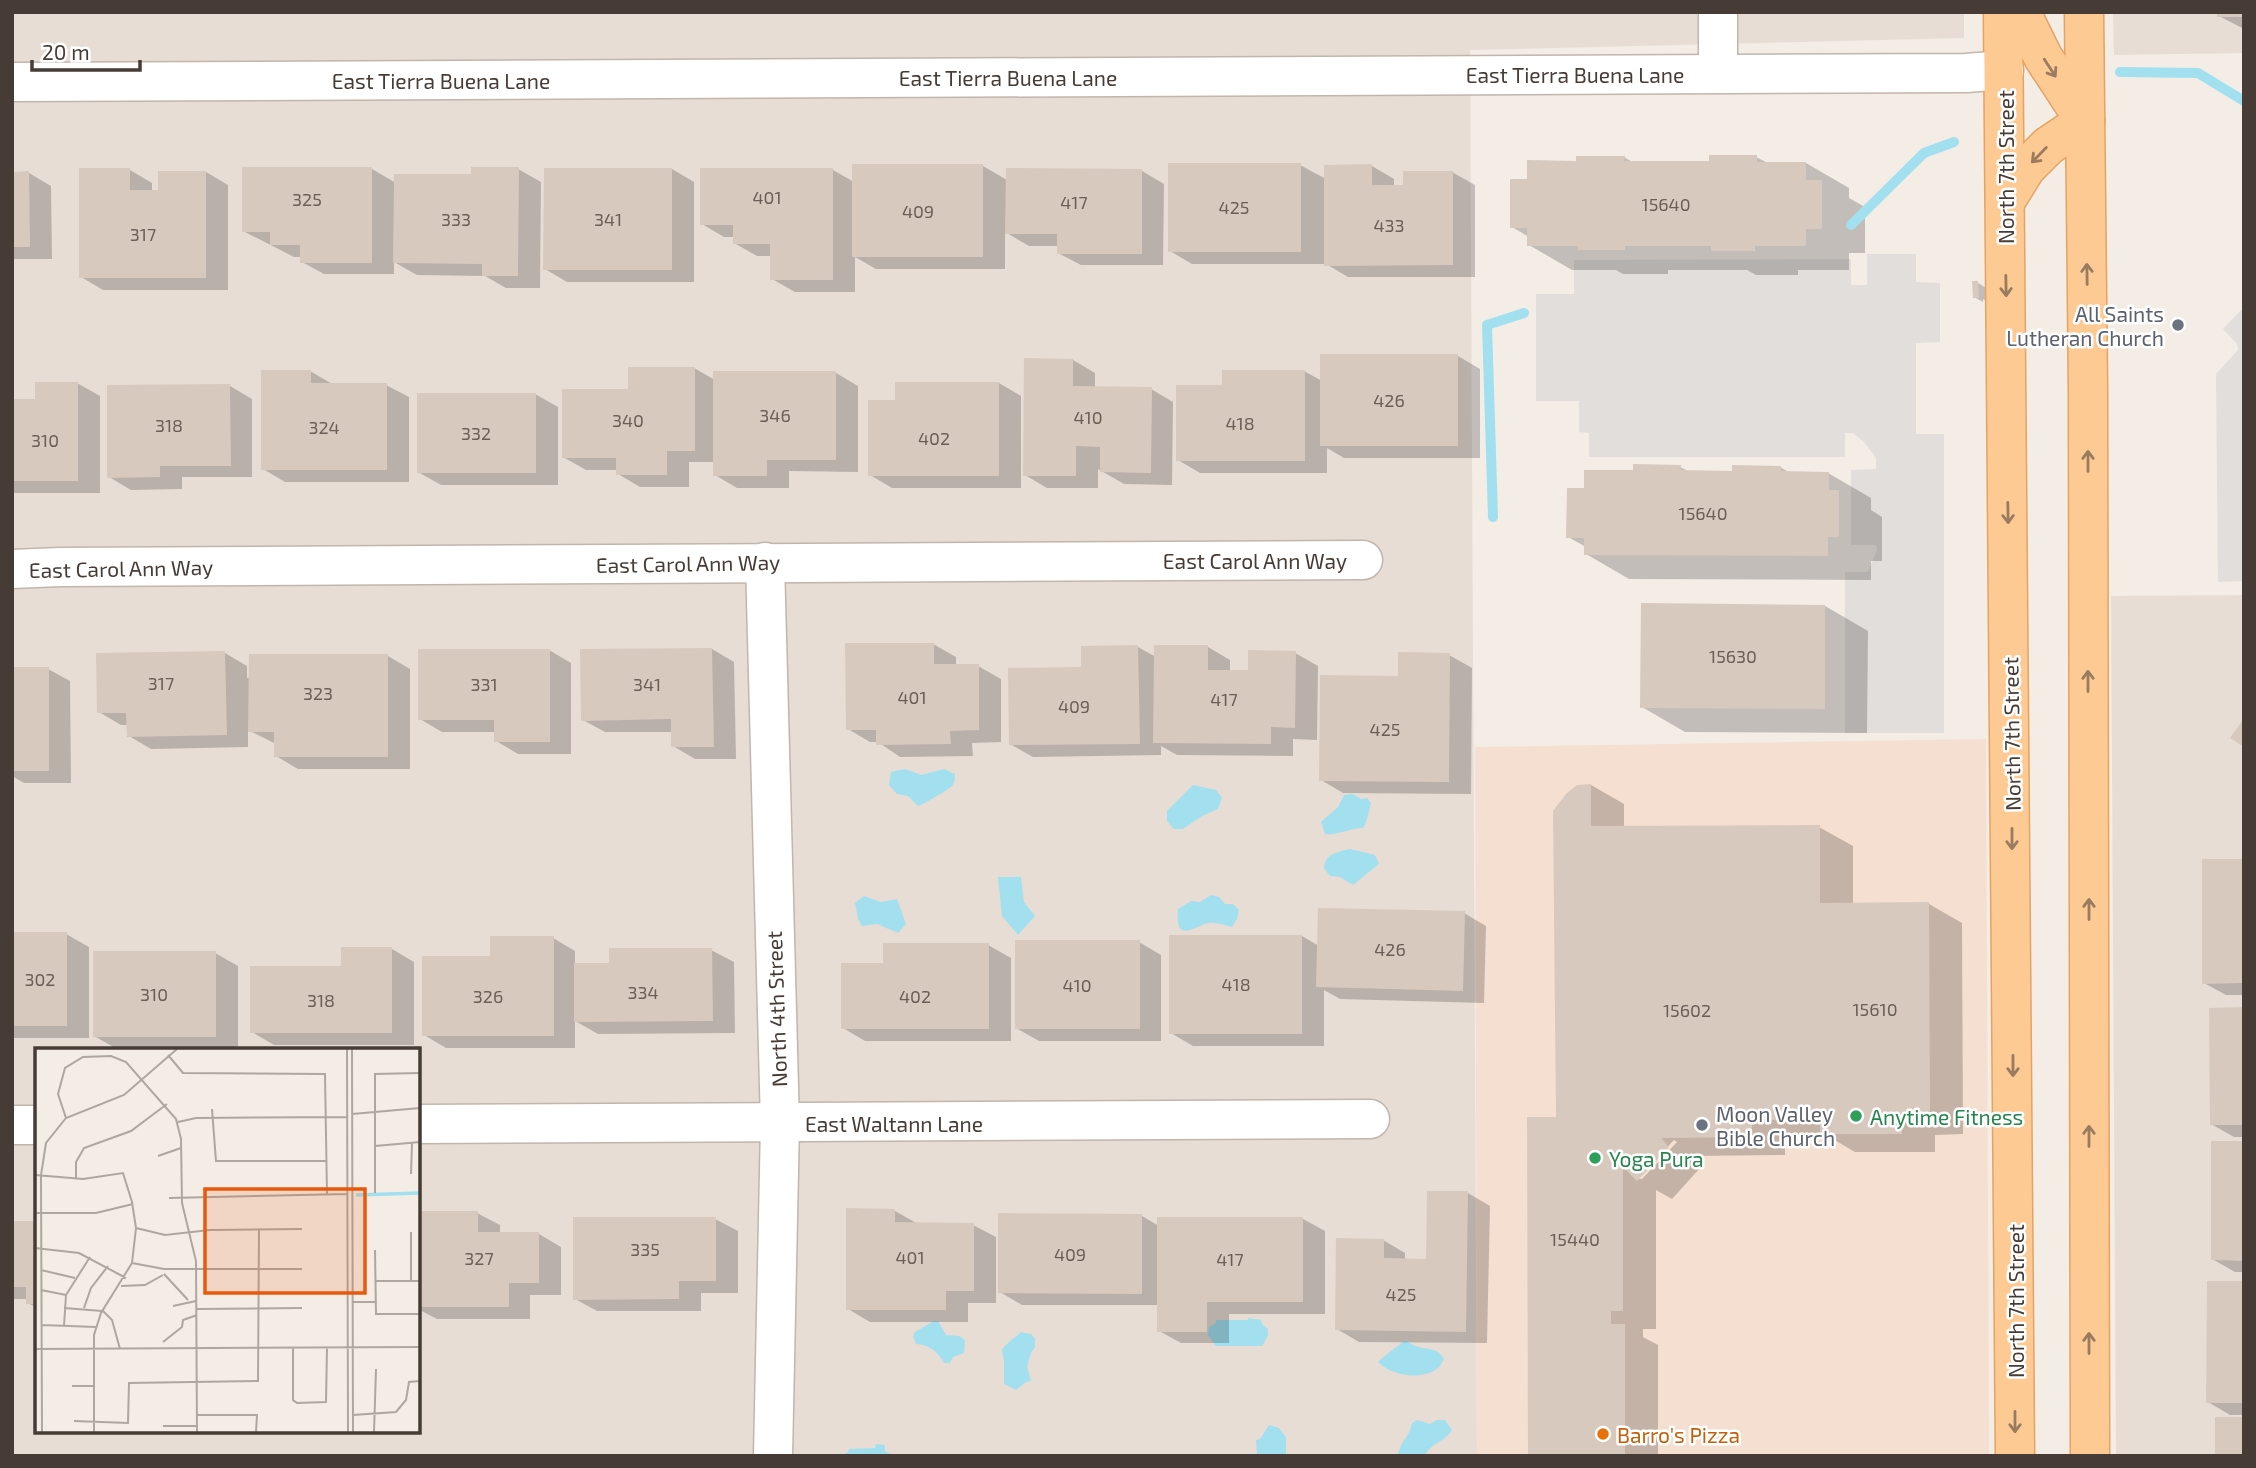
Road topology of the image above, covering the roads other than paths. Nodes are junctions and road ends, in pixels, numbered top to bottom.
1 (1718, 12) edge
2 (2003, 12) edge
3 (2021, 12) edge
4 (2084, 12) edge
5 (2004, 70) junction
6 (1718, 74) junction
7 (12, 82) edge
8 (2085, 121) junction
9 (2005, 202) junction
10 (1363, 560) dead end
11 (765, 562) junction
12 (12, 569) edge
13 (1370, 1119) dead end
14 (420, 1124) edge
15 (780, 1124) junction
16 (12, 1125) edge
17 (35, 1125) edge
18 (774, 1456) edge
19 (2015, 1456) edge
20 (2090, 1456) edge

1 - 6 street
2 - 5 main road, North 7th Street
3 -> 8 main road
4 - 8 main road
5 - 6 street, East Tierra Buena Lane
5 - 9 main road, North 7th Street
6 - 7 street, East Tierra Buena Lane
8 -> 9 main road
20 -> 8 main road
9 -> 19 main road, North 7th Street
10 - 11 street, East Carol Ann Way
11 - 12 street, East Carol Ann Way
11 - 15 street, North 4th Street
13 - 15 street, East Waltann Lane
14 - 15 street, East Waltann Lane
15 - 18 street, North 4th Street
16 - 17 street

